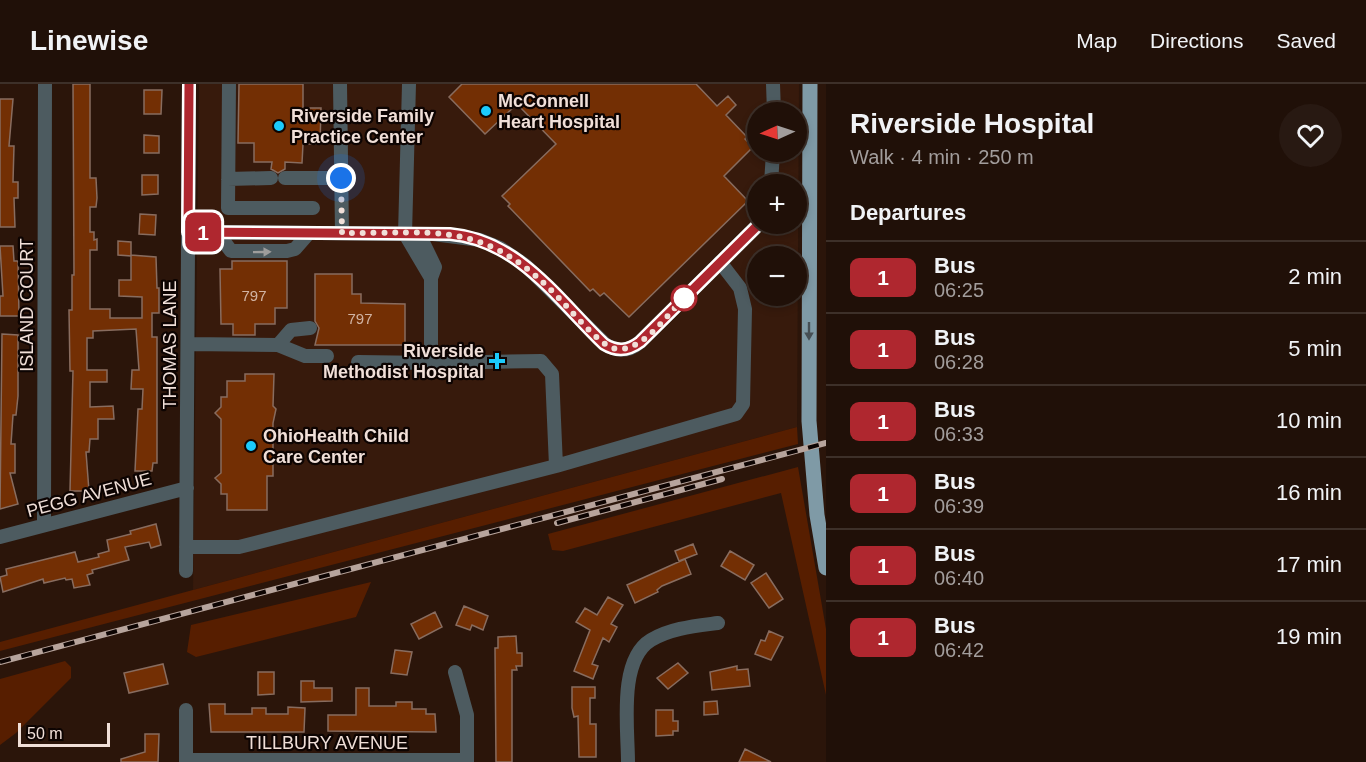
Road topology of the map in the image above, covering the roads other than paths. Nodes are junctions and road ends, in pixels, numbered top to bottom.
1 (45, 84) edge
2 (189, 84) edge
3 (229, 84) edge
4 (340, 84) edge
5 (409, 84) edge
6 (773, 84) edge
7 (810, 84) edge
8 (774, 102) edge
9 (271, 178) dead end
10 (285, 178) dead end
11 (341, 178) junction
12 (228, 179) junction
13 (313, 208) dead end
14 (188, 232) junction
15 (217, 232) junction
16 (309, 233) junction
17 (342, 233) junction
18 (412, 234) junction
19 (749, 234) edge
20 (720, 262) junction
21 (310, 328) dead end
22 (188, 344) junction
23 (278, 345) junction
24 (327, 356) dead end
25 (358, 362) dead end
26 (430, 363) junction
27 (556, 466) junction
28 (187, 488) junction
29 (44, 525) junction
30 (0, 537) edge
31 (186, 548) junction
32 (826, 568) edge
33 (186, 571) dead end
34 (718, 623) dead end
35 (455, 672) dead end
36 (186, 710) dead end
37 (186, 761) edge
38 (467, 761) edge
39 (627, 762) edge

1 - 29 street, ISLAND COURT
2 - 14 street, THOMAS LANE
3 - 12 street
4 - 11 street
5 - 18 street
6 - 8 street
7 -> 32 main road
9 - 12 street
10 - 11 street
11 - 17 street
12 - 13 street
14 - 15 street
14 - 22 street, THOMAS LANE
15 - 16 street
15 -> 16 street
16 - 17 street
17 - 18 street
18 - 20 street
18 - 26 street
19 - 20 street
20 - 27 street
21 - 23 street
22 - 23 street
22 - 28 street, THOMAS LANE
23 - 24 street
25 - 26 street
26 - 27 street
27 - 31 street
28 - 29 street, PEGG AVENUE
28 - 31 street, THOMAS LANE
29 - 30 street, PEGG AVENUE
31 - 33 street, THOMAS LANE
34 - 39 street
35 - 38 street
36 - 37 street
37 - 38 street, TILLBURY AVENUE

